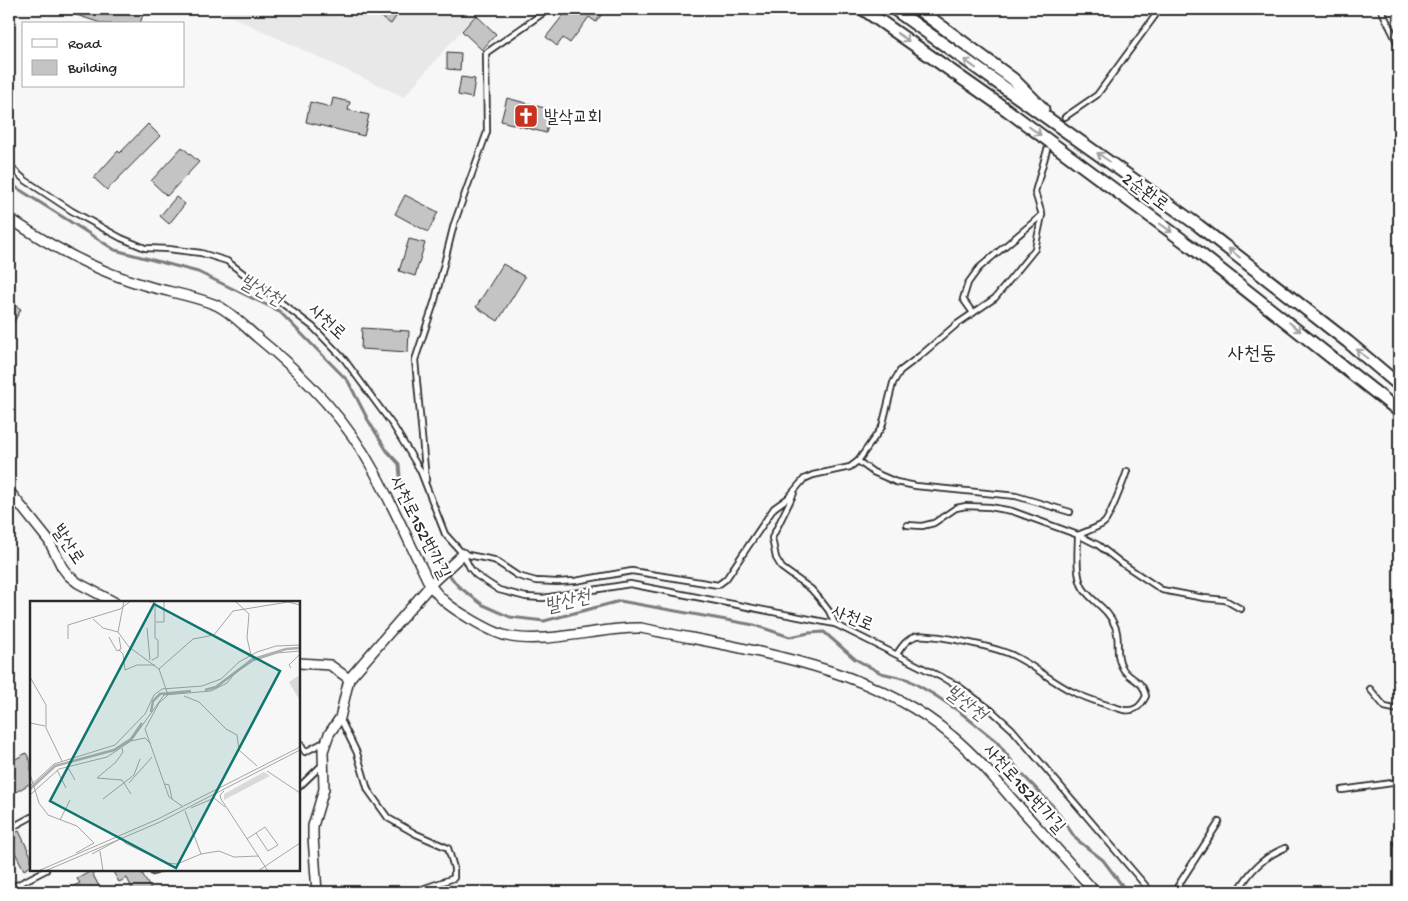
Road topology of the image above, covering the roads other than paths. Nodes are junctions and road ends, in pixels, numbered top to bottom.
1 (549, 9) edge
2 (864, 9) edge
3 (894, 9) edge
4 (918, 9) edge
5 (1160, 9) edge
6 (1381, 9) edge
7 (1399, 46) edge
8 (1065, 117) dead end
9 (1062, 128) junction
10 (1047, 150) dead end
11 (9, 166) edge
12 (1042, 215) junction
13 (9, 218) edge
14 (973, 313) junction
15 (1399, 385) edge
16 (1399, 411) edge
17 (858, 461) junction
18 (1127, 471) dead end
19 (427, 488) junction
20 (796, 488) junction
21 (9, 491) edge
22 (1070, 512) dead end
23 (907, 525) dead end
24 (1078, 535) junction
25 (460, 557) junction
26 (432, 583) junction
27 (112, 601) edge
28 (1241, 609) dead end
29 (835, 624) junction
30 (897, 654) junction
31 (300, 663) edge
32 (350, 679) junction
33 (1370, 689) dead end
34 (1399, 710) edge
35 (340, 718) junction
36 (327, 741) junction
37 (300, 744) edge
38 (324, 764) junction
39 (1399, 782) edge
40 (300, 786) edge
41 (1342, 790) dead end
42 (30, 818) edge
43 (1219, 822) dead end
44 (9, 829) edge
45 (1285, 848) dead end
46 (44, 871) edge
47 (9, 889) edge
48 (317, 892) edge
49 (423, 892) edge
50 (1096, 892) edge
51 (1150, 892) edge
52 (1174, 892) edge
53 (1238, 892) edge

1 - 19 lane
2 -> 16 street, 2순환로
9 -> 3 street, 2순환로
4 - 9 street
5 - 8 lane
6 - 7 lane
15 -> 9 street, 2순환로
10 - 12 lane
11 - 19 lane, 사천로
12 - 14 lane
12 - 14 lane
13 - 26 street, 사천로152번가길
14 - 17 lane
17 - 20 lane
17 - 22 lane
18 - 24 lane
19 - 25 lane, 사천로
20 - 25 lane
20 - 29 lane
21 - 27 street, 발산로
23 - 24 lane
24 - 28 lane
24 - 30 lane
25 - 26 street
25 - 29 lane, 사천로
26 - 32 street
26 - 50 street, 사천로152번가길
29 - 30 lane, 사천로
30 - 51 lane, 사천로
31 - 32 street
32 - 35 street
33 - 34 lane
35 - 36 street
35 - 49 lane
36 - 37 lane
36 - 38 street
38 - 40 lane
38 - 48 street
39 - 41 lane
42 - 44 lane
43 - 52 lane
45 - 53 lane
46 - 47 lane

